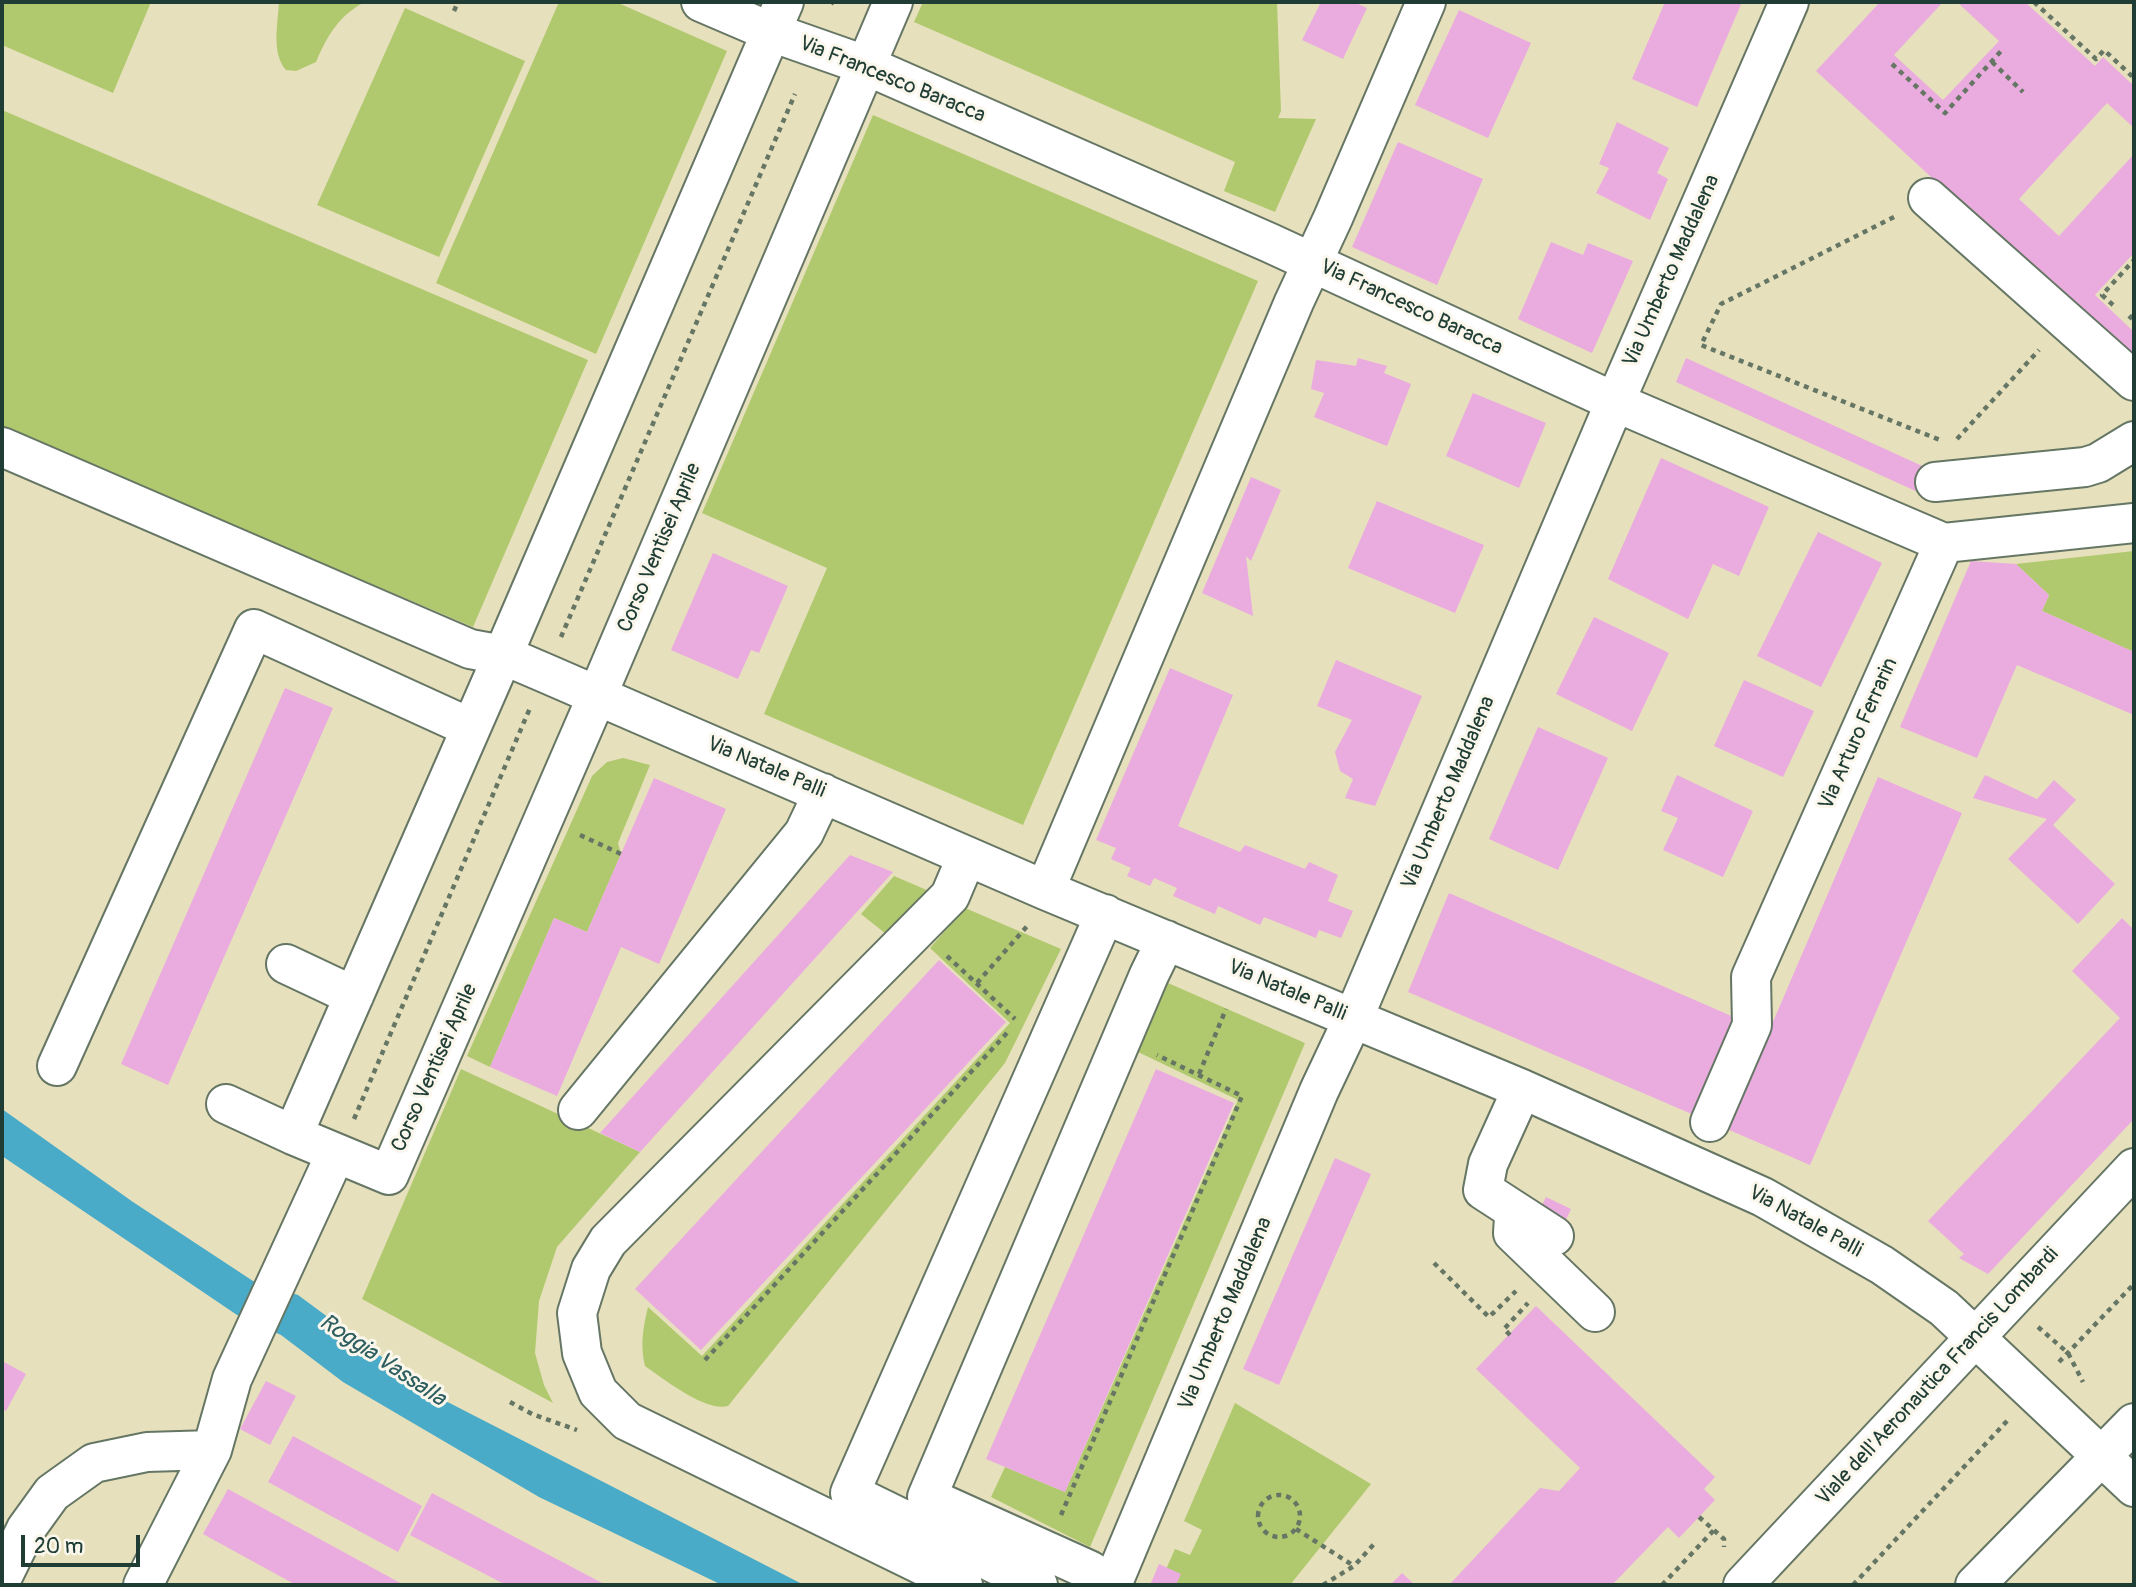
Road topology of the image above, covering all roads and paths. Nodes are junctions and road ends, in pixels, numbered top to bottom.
1 (458, 2) edge
2 (701, 2) edge
3 (893, 2) edge
4 (1426, 2) edge
5 (1789, 2) edge
6 (2034, 2) edge
7 (454, 11) dead end
8 (778, 17) edge
9 (2002, 50) dead end
10 (1992, 62) junction
11 (1892, 64) dead end
12 (865, 65) junction
13 (2134, 78) edge
14 (2023, 92) dead end
15 (795, 94) dead end
16 (1928, 198) joint
17 (2133, 258) edge
18 (1313, 263) junction
19 (2134, 314) edge
20 (2129, 319) junction
21 (2065, 321) junction
22 (2134, 324) edge
23 (2134, 381) edge
24 (1615, 402) junction
25 (2134, 441) edge
26 (2, 447) edge
27 (1935, 482) dead end
28 (2134, 523) edge
29 (1944, 542) junction
30 (558, 645) dead end
31 (503, 655) junction
32 (597, 695) junction
33 (530, 708) dead end
34 (471, 728) junction
35 (823, 793) junction
36 (575, 833) dead end
37 (621, 854) dead end
38 (967, 856) junction
39 (1039, 904) junction
40 (1105, 914) junction
41 (1166, 940) junction
42 (938, 948) dead end
43 (286, 964) dead end
44 (977, 983) junction
45 (354, 996) junction
46 (1230, 1002) dead end
47 (1353, 1019) junction
48 (1018, 1022) dead end
49 (1008, 1032) dead end
50 (1146, 1050) dead end
51 (57, 1066) dead end
52 (1199, 1074) junction
53 (1522, 1089) junction
54 (226, 1104) dead end
55 (578, 1110) dead end
56 (1710, 1122) dead end
57 (293, 1135) junction
58 (336, 1153) junction
59 (2134, 1168) edge
60 (1514, 1210) junction
61 (1554, 1236) dead end
62 (1434, 1263) dead end
63 (2134, 1284) edge
64 (1517, 1290) dead end
65 (1529, 1302) dead end
66 (1595, 1312) dead end
67 (2029, 1319) dead end
68 (1510, 1335) dead end
69 (1976, 1337) junction
70 (2068, 1353) junction
71 (705, 1360) dead end
72 (2059, 1362) dead end
73 (2087, 1389) dead end
74 (2024, 1403) junction
75 (2134, 1423) edge
76 (212, 1450) junction
77 (2102, 1458) junction
78 (2134, 1487) edge
79 (1699, 1517) dead end
80 (1059, 1520) dead end
81 (1296, 1529) junction
82 (1714, 1530) junction
83 (1375, 1543) dead end
84 (1724, 1550) dead end
85 (1354, 1566) junction
86 (2, 1578) edge
87 (1116, 1583) edge
88 (143, 1585) edge
89 (963, 1585) edge
90 (1038, 1585) edge
91 (1323, 1585) edge
92 (1662, 1585) edge
93 (1743, 1585) edge
94 (1853, 1585) edge
95 (1975, 1585) edge

1 - 7 path
2 - 8 street, Via Francesco Baracca
3 - 12 street, Corso Ventisei Aprile
4 - 18 street
5 - 24 street, Via Umberto Maddalena
6 - 13 path
8 - 12 street, Via Francesco Baracca
8 - 31 street
9 - 10 path
10 - 11 path
10 - 14 path
12 - 18 street, Via Francesco Baracca
12 - 32 street, Corso Ventisei Aprile
15 - 30 path
16 - 21 street
16 - 21 path
17 - 20 path
18 - 24 street, Via Francesco Baracca
18 - 39 street
19 - 20 path
20 - 22 path
21 - 23 street
24 - 29 street, Via Francesco Baracca
24 - 47 street, Via Umberto Maddalena
25 - 27 street
26 - 31 street, Via Natale Palli
28 - 29 street, Via Francesco Baracca
29 - 56 street, Via Arturo Ferrarin
31 - 32 street, Via Natale Palli
31 - 34 street
32 - 35 street, Via Natale Palli
32 - 58 street, Corso Ventisei Aprile
33 - 58 path
34 - 45 street
34 - 51 street
35 - 38 street, Via Natale Palli
35 - 55 street
36 - 37 path
38 - 39 street, Via Natale Palli
38 - 89 street
39 - 40 street, Via Natale Palli
39 - 44 path
40 - 41 street, Via Natale Palli
40 - 90 street
41 - 47 street, Via Natale Palli
41 - 87 street
42 - 44 path
43 - 45 street
44 - 48 path
45 - 57 street
46 - 52 path
47 - 53 street, Via Natale Palli
47 - 87 street, Via Umberto Maddalena
49 - 71 path
50 - 52 path
52 - 80 path
53 - 60 street
53 - 69 street, Via Natale Palli
54 - 57 street, Corso Ventisei Aprile
57 - 58 street, Corso Ventisei Aprile
58 - 76 street
59 - 69 street, Viale dell'Aeronautica Francis Lombardi
60 - 61 street
60 - 66 street
62 - 64 path
63 - 70 path
65 - 68 path
67 - 70 path
69 - 74 street, Via Natale Palli
69 - 93 street, Viale dell'Aeronautica Francis Lombardi
70 - 72 path
70 - 73 path
74 - 77 street, Via Natale Palli
74 - 94 path
75 - 77 street
76 - 86 street
76 - 88 street
77 - 78 street, Via Natale Palli
77 - 95 street
79 - 82 path
81 - 81 path
81 - 85 path
82 - 84 path
82 - 92 path
83 - 85 path
85 - 91 path

